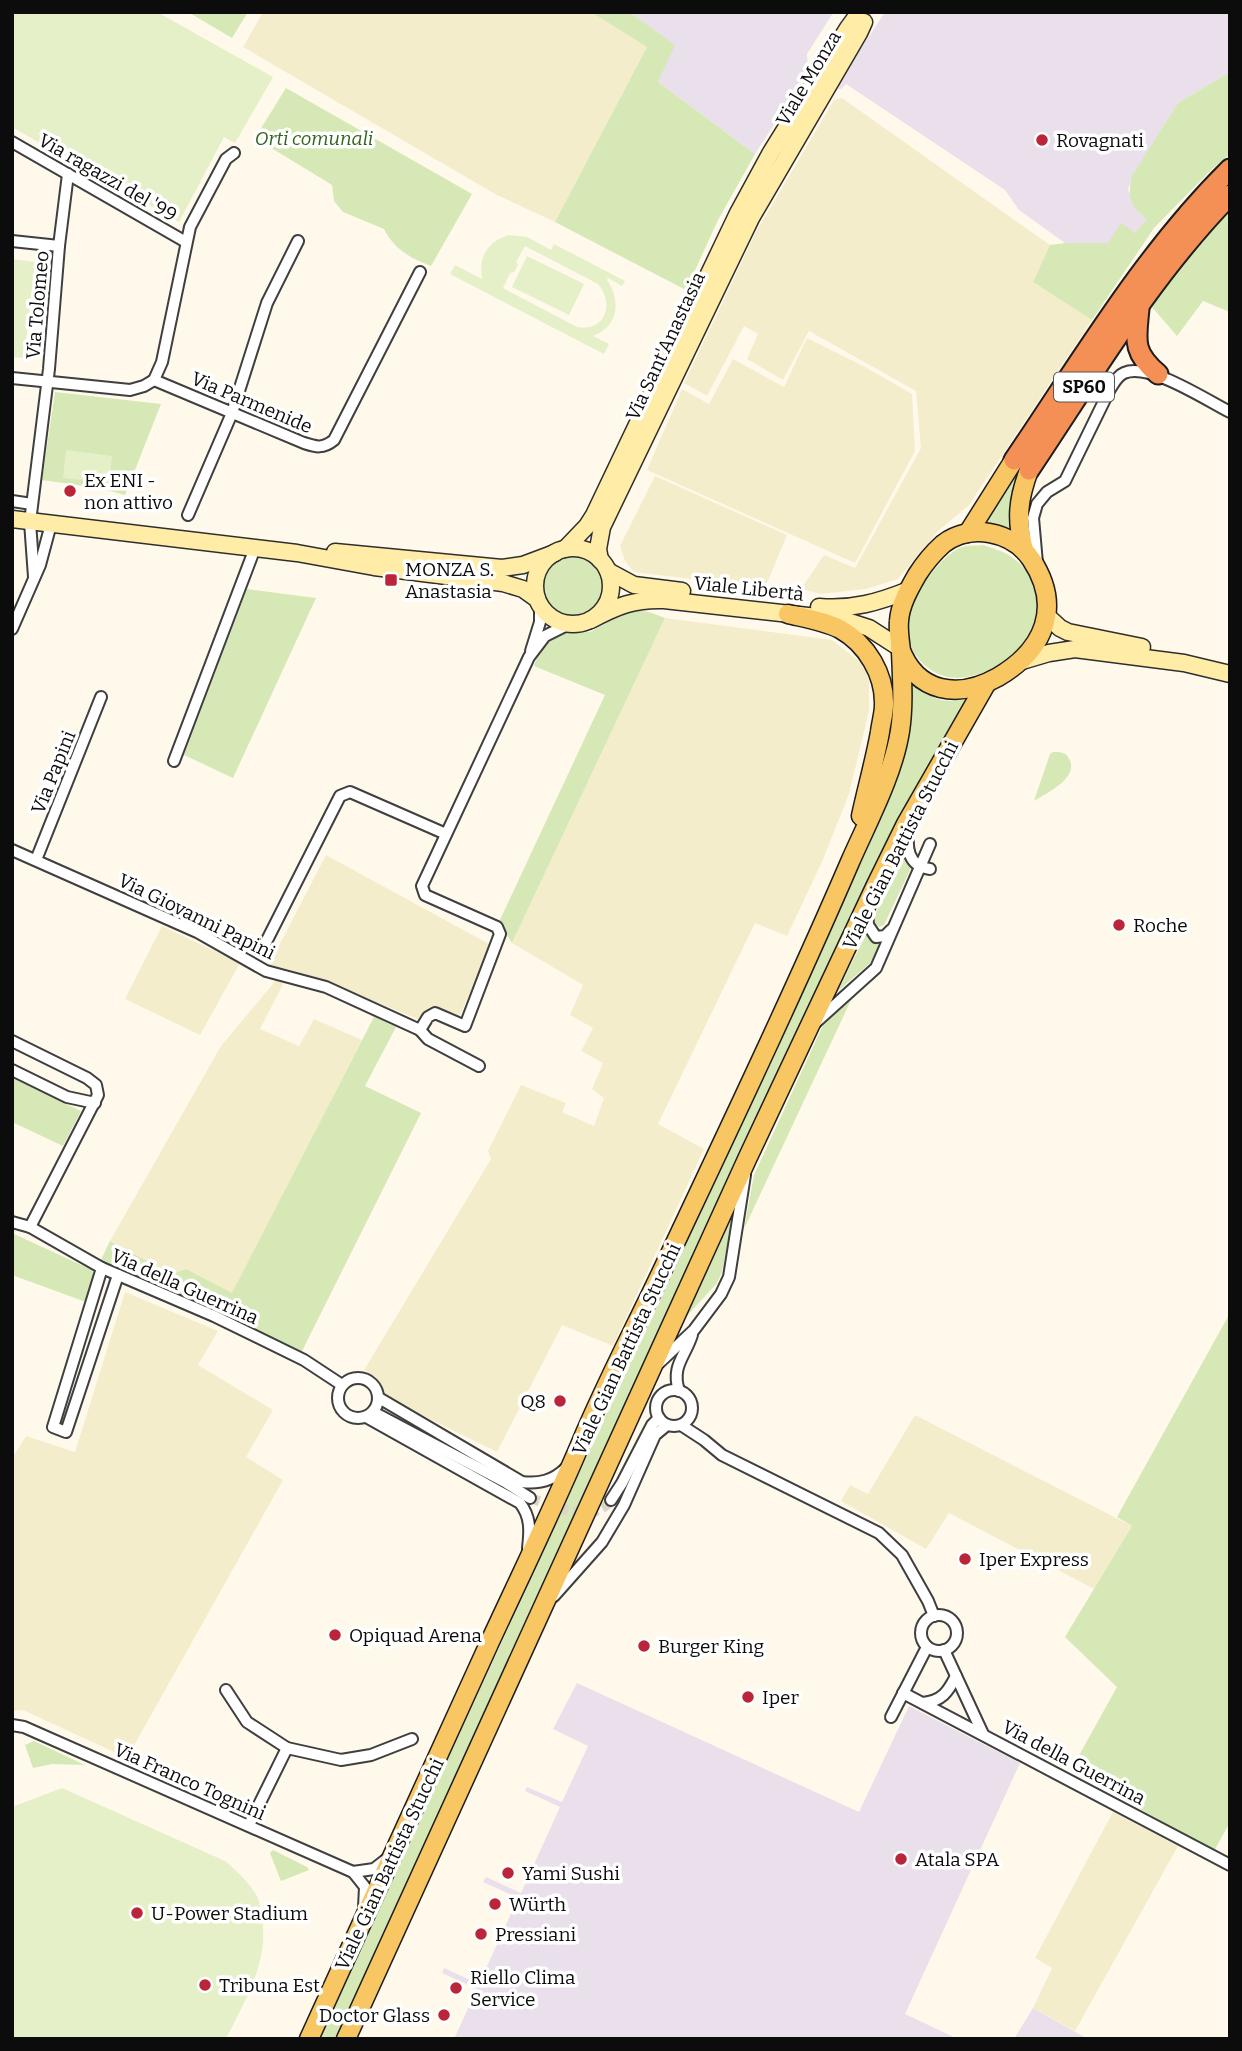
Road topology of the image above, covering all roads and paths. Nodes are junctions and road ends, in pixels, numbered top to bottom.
1 (862, 16) edge
2 (12, 142) edge
3 (233, 153) dead end
4 (778, 155) junction
5 (1230, 169) edge
6 (68, 174) junction
7 (1230, 195) edge
8 (12, 241) edge
9 (298, 241) dead end
10 (186, 242) junction
11 (59, 246) junction
12 (420, 272) dead end
13 (1140, 304) junction
14 (1158, 374) junction
15 (12, 378) edge
16 (154, 380) junction
17 (47, 382) junction
18 (1230, 412) edge
19 (232, 413) junction
20 (1022, 465) junction
21 (12, 501) edge
22 (32, 504) junction
23 (188, 515) dead end
24 (12, 519) edge
25 (30, 522) junction
26 (51, 524) junction
27 (968, 533) junction
28 (255, 548) junction
29 (560, 551) junction
30 (1024, 551) junction
31 (297, 553) junction
32 (604, 566) junction
33 (1038, 572) junction
34 (34, 577) junction
35 (909, 590) junction
36 (538, 602) junction
37 (788, 614) junction
38 (1047, 617) junction
39 (591, 620) junction
40 (569, 624) junction
41 (12, 628) edge
42 (901, 648) junction
43 (529, 657) junction
44 (1022, 661) junction
45 (1230, 664) edge
46 (1230, 674) edge
47 (986, 684) junction
48 (102, 697) dead end
49 (174, 761) dead end
50 (912, 814) junction
51 (446, 834) junction
52 (930, 844) dead end
53 (12, 850) edge
54 (36, 860) junction
55 (850, 863) junction
56 (925, 867) junction
57 (919, 892) dead end
58 (906, 901) junction
59 (867, 905) junction
60 (894, 928) junction
61 (262, 950) dead end
62 (809, 1028) junction
63 (420, 1030) junction
64 (12, 1041) edge
65 (479, 1066) dead end
66 (12, 1070) edge
67 (95, 1102) junction
68 (748, 1157) junction
69 (12, 1222) edge
70 (30, 1227) junction
71 (102, 1268) junction
72 (118, 1275) junction
73 (694, 1330) junction
74 (649, 1373) junction
75 (342, 1385) junction
76 (679, 1391) junction
77 (379, 1398) junction
78 (692, 1412) junction
79 (369, 1415) junction
80 (663, 1422) junction
81 (681, 1425) junction
82 (704, 1440) junction
83 (575, 1459) junction
84 (530, 1498) tunnel mouth
85 (611, 1500) tunnel mouth
86 (527, 1563) junction
87 (542, 1609) junction
88 (934, 1616) junction
89 (927, 1647) junction
90 (944, 1650) junction
91 (956, 1676) junction
92 (226, 1690) dead end
93 (903, 1693) junction
94 (923, 1703) junction
95 (891, 1717) dead end
96 (12, 1726) edge
97 (983, 1734) junction
98 (412, 1739) dead end
99 (287, 1748) junction
100 (249, 1825) junction
101 (394, 1853) junction
102 (1230, 1865) edge
103 (353, 1872) junction
104 (365, 1916) junction
105 (309, 2039) edge
106 (346, 2039) edge

1 - 4 main road, Viale Monza
2 - 6 street, Via ragazzi del '99
3 - 10 street, Via ragazzi del '99
4 - 29 main road, Via Sant'Anastasia
4 - 32 main road, Via Sant'Anastasia
5 - 20 highway, Viale Gian Battista Stucchi / SP60
6 - 10 street, Via ragazzi del '99
6 - 11 street, Via Tolomeo
7 - 13 highway, Viale Gian Battista Stucchi / SP60
8 - 11 street
9 - 19 street
10 - 16 street, Via ragazzi del '99
11 - 17 street, Via Tolomeo
12 - 19 street, Via Parmenide
13 - 14 highway
13 - 20 highway, Viale Gian Battista Stucchi / SP60
14 - 18 street
14 - 33 street
15 - 17 street
16 - 17 street
16 - 19 street, Via Parmenide
17 - 22 street, Via Tolomeo
19 - 23 street
20 - 27 main road, Viale Gian Battista Stucchi / SP60
20 - 30 main road, Viale Gian Battista Stucchi / SP60
21 - 22 street
22 - 25 street, Via Tolomeo
24 - 25 main road
25 - 26 main road
25 - 34 street, Via Tolomeo
26 - 28 main road
26 - 34 street
27 - 30 main road, Viale Gian Battista Stucchi
27 - 35 main road, Viale Gian Battista Stucchi
28 - 31 main road
28 - 49 street
29 - 31 main road
29 - 32 main road
29 - 36 main road
30 - 33 main road, Viale Gian Battista Stucchi
31 - 36 main road
32 - 35 main road, Viale Libertà
32 - 39 main road
33 - 38 main road, Viale Gian Battista Stucchi
34 - 41 street
35 - 42 main road, Viale Gian Battista Stucchi
36 - 40 main road
36 - 43 street
37 - 39 main road, Viale Libertà
37 - 42 main road, Viale Libertà
37 - 55 main road
38 - 44 main road, Viale Gian Battista Stucchi
38 - 45 main road
39 - 40 main road
40 - 43 street
42 - 47 main road, Viale Gian Battista Stucchi
42 - 55 main road, Viale Gian Battista Stucchi
43 - 51 street
44 - 46 main road
44 - 47 main road, Viale Gian Battista Stucchi
47 - 50 main road, Viale Gian Battista Stucchi
48 - 54 street, Via Papini
50 - 56 street
50 - 59 main road, Viale Gian Battista Stucchi
51 - 61 street
51 - 63 street
52 - 56 street
53 - 54 street, Via Giovanni Papini
54 - 63 street, Via Giovanni Papini
55 - 83 main road, Viale Gian Battista Stucchi
56 - 58 street
57 - 58 street
58 - 60 street
59 - 60 street
59 - 62 main road, Viale Gian Battista Stucchi
60 - 62 street
62 - 68 main road, Viale Gian Battista Stucchi
63 - 65 street, Via Giovanni Papini
64 - 67 street
66 - 67 street
67 - 70 street
68 - 73 street
68 - 74 main road, Viale Gian Battista Stucchi
69 - 70 street, Via della Guerrina
70 - 71 street, Via della Guerrina
71 - 72 street, Via della Guerrina
71 - 72 street
72 - 75 street, Via della Guerrina
73 - 74 street
73 - 76 street
74 - 87 main road, Viale Gian Battista Stucchi
75 - 77 street
75 - 79 street
76 - 78 street
76 - 80 street
77 - 79 street
77 - 83 street
78 - 81 street
78 - 82 street
79 - 84 street
79 - 86 street
80 - 81 street
80 - 85 street
80 - 87 street
81 - 82 street
82 - 88 street
83 - 86 main road, Viale Gian Battista Stucchi
86 - 101 main road, Viale Gian Battista Stucchi
87 - 106 main road, Viale Gian Battista Stucchi
88 - 89 street
88 - 90 street
89 - 90 street
89 - 93 street
90 - 91 street, Via della Guerrina
91 - 94 street
91 - 97 street, Via della Guerrina
92 - 99 street
93 - 94 street
93 - 95 street
94 - 97 street
96 - 100 street, Via Franco Tognini
97 - 102 street, Via della Guerrina
98 - 99 street
99 - 100 street
100 - 103 street, Via Franco Tognini
101 - 103 street
101 - 104 main road, Viale Gian Battista Stucchi
103 - 104 street
104 - 105 main road, Viale Gian Battista Stucchi

